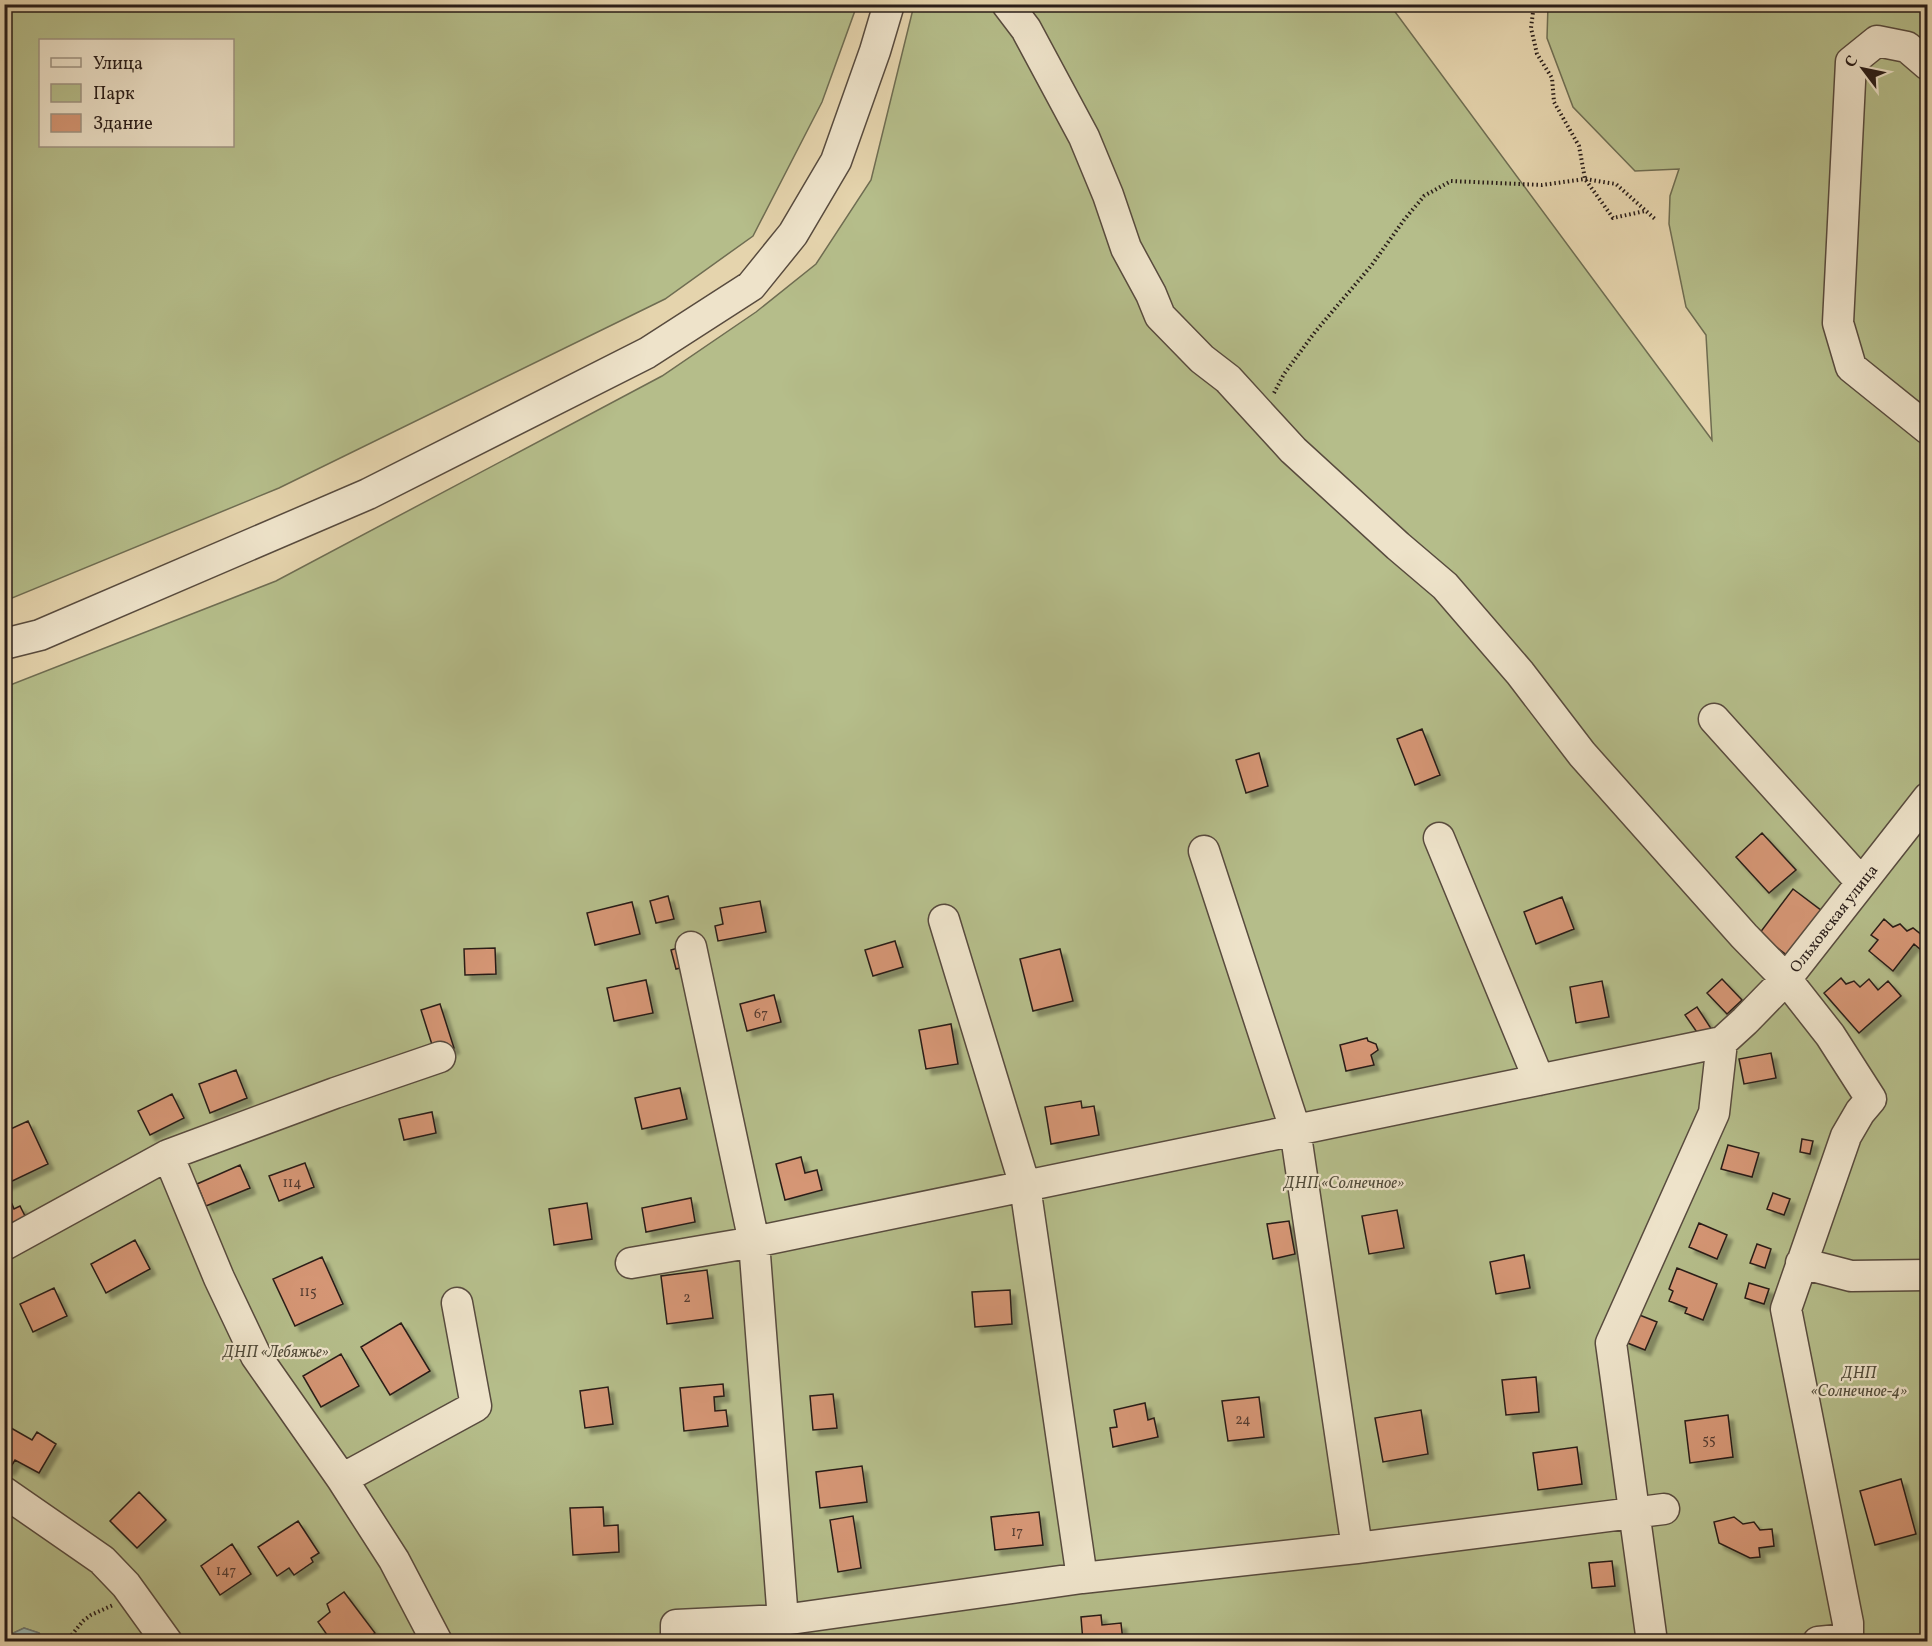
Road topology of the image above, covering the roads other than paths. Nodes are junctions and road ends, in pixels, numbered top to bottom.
1 (889, 4) edge
2 (1007, 4) edge
3 (1928, 65) edge
4 (1928, 429) edge
5 (4, 644) edge
6 (1714, 719) dead end
7 (1928, 798) edge
8 (1439, 838) dead end
9 (1204, 851) dead end
10 (1861, 882) junction
11 (944, 920) dead end
12 (691, 947) dead end
13 (1786, 979) junction
14 (1722, 1042) junction
15 (440, 1057) dead end
16 (1539, 1080) junction
17 (1295, 1130) junction
18 (168, 1155) junction
19 (1025, 1186) junction
20 (754, 1242) junction
21 (4, 1245) edge
22 (631, 1263) dead end
23 (1801, 1263) junction
24 (1928, 1275) edge
25 (457, 1303) dead end
26 (342, 1479) junction
27 (4, 1492) edge
28 (1650, 1510) junction
29 (1357, 1548) junction
30 (1082, 1578) junction
31 (783, 1620) junction
32 (1848, 1640) edge
33 (166, 1641) edge
34 (437, 1641) edge
35 (676, 1641) edge
36 (1652, 1641) edge
37 (1818, 1641) edge

1 - 5 street
2 - 13 street
3 - 4 street
6 - 10 street
7 - 10 street, Ольховская улица
8 - 16 street
9 - 17 street
10 - 13 street, Ольховская улица
11 - 19 street
12 - 20 street
13 - 14 street
13 - 23 street, Ольховская улица
14 - 16 street
14 - 28 street
15 - 18 street
16 - 17 street
17 - 19 street
17 - 29 street
18 - 21 street
18 - 26 street
19 - 20 street
19 - 30 street
20 - 22 street
20 - 31 street
23 - 24 street
23 - 32 street
25 - 26 street
26 - 34 street
27 - 33 street
28 - 29 street
28 - 36 street
29 - 30 street
30 - 31 street
31 - 35 street
32 - 37 street

